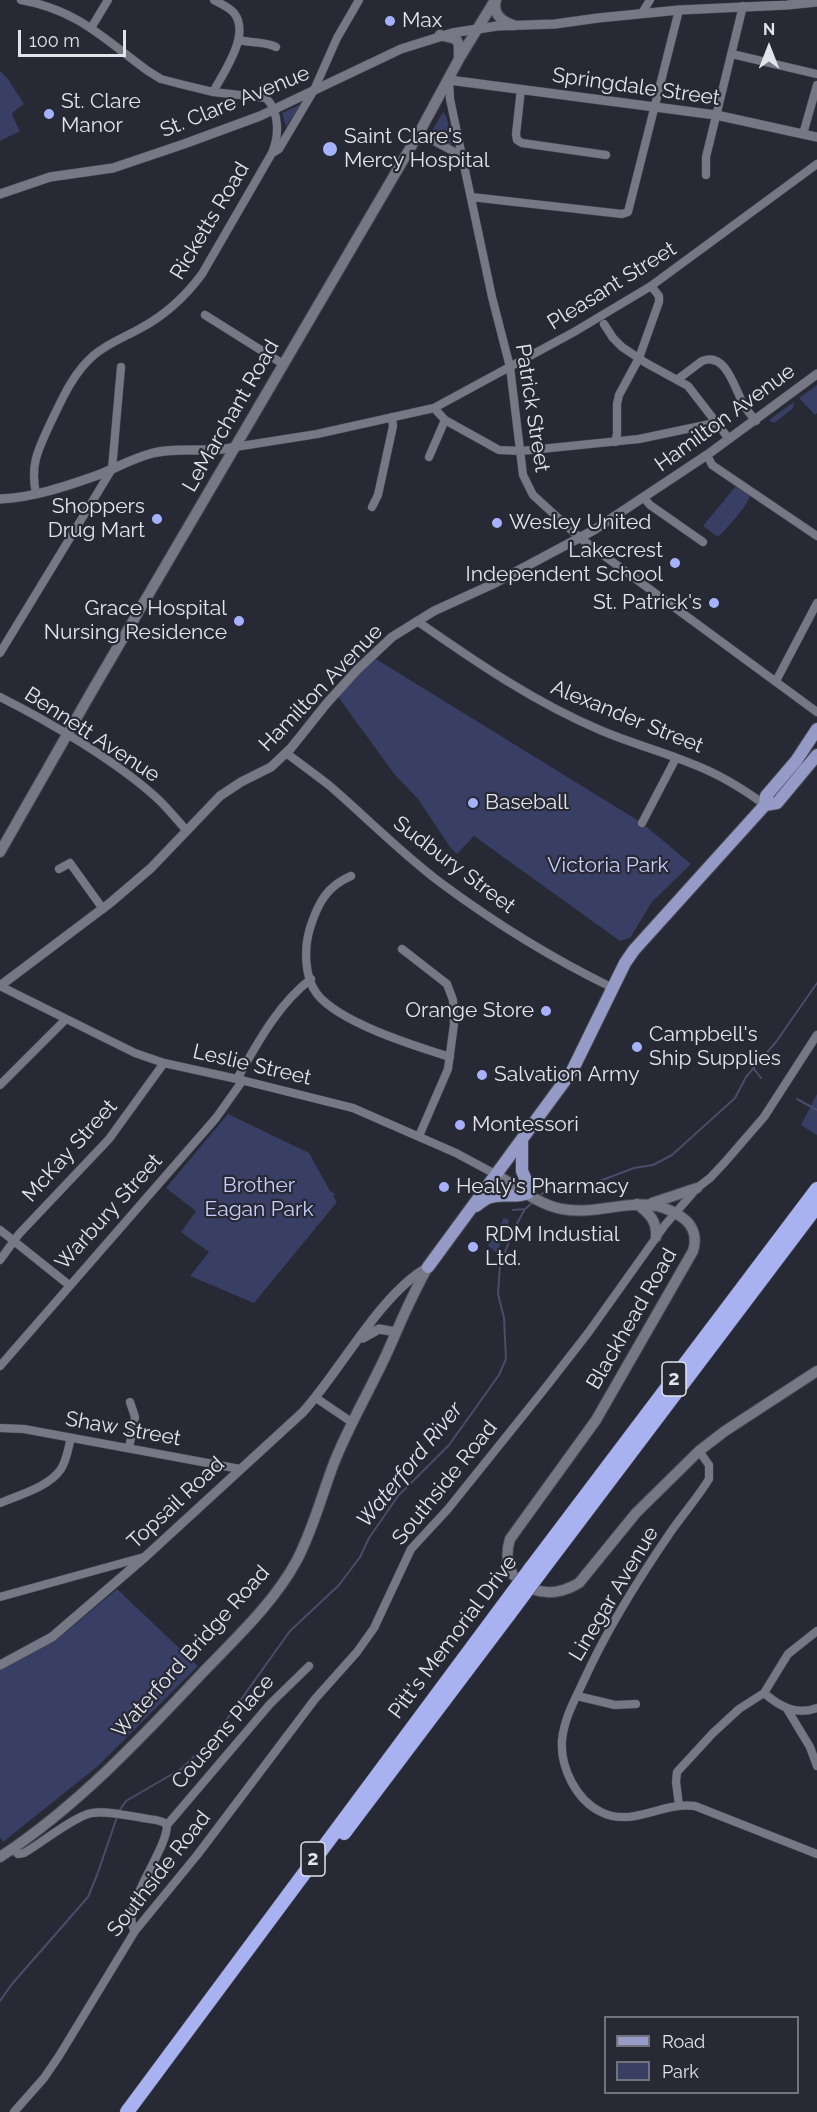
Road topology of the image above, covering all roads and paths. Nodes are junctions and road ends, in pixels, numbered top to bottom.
1 (21, 0) edge
2 (108, 0) edge
3 (214, 0) edge
4 (359, 0) edge
5 (495, 0) edge
6 (650, 0) edge
7 (817, 2) edge
8 (742, 6) junction
9 (679, 10) junction
10 (642, 13) junction
11 (513, 25) junction
12 (92, 28) junction
13 (478, 29) junction
14 (440, 36) junction
15 (239, 40) junction
16 (276, 47) dead end
17 (732, 54) junction
18 (459, 59) junction
19 (817, 74) edge
20 (449, 80) junction
21 (817, 85) edge
22 (520, 89) junction
23 (314, 90) junction
24 (213, 92) junction
25 (654, 107) junction
26 (272, 110) junction
27 (716, 115) junction
28 (419, 134) junction
29 (803, 134) junction
30 (817, 137) edge
31 (272, 153) junction
32 (462, 156) junction
33 (600, 156) dead end
34 (817, 164) edge
35 (706, 176) dead end
36 (0, 194) edge
37 (471, 197) junction
38 (651, 286) junction
39 (205, 315) dead end
40 (604, 324) dead end
41 (639, 358) junction
42 (283, 364) junction
43 (121, 367) dead end
44 (510, 367) junction
45 (817, 374) edge
46 (678, 379) junction
47 (434, 408) junction
48 (392, 417) junction
49 (445, 420) junction
50 (756, 421) junction
51 (715, 423) junction
52 (729, 439) junction
53 (615, 442) junction
54 (235, 447) junction
55 (521, 451) junction
56 (707, 455) junction
57 (429, 457) dead end
58 (112, 469) junction
59 (36, 494) junction
60 (644, 498) junction
61 (0, 499) edge
62 (372, 507) dead end
63 (817, 536) edge
64 (580, 538) junction
65 (703, 542) dead end
66 (817, 603) edge
67 (417, 621) junction
68 (0, 653) edge
69 (776, 681) junction
70 (0, 697) edge
71 (817, 712) edge
72 (817, 729) edge
73 (67, 735) junction
74 (286, 753) junction
75 (817, 755) edge
76 (676, 758) junction
77 (765, 806) junction
78 (642, 823) dead end
79 (187, 831) junction
80 (0, 852) edge
81 (59, 869) dead end
82 (351, 876) dead end
83 (102, 909) junction
84 (402, 949) dead end
85 (311, 979) junction
86 (0, 986) edge
87 (613, 988) junction
88 (66, 1019) junction
89 (817, 1035) edge
90 (450, 1057) junction
91 (164, 1063) junction
92 (240, 1080) junction
93 (0, 1085) edge
94 (419, 1136) junction
95 (522, 1141) junction
96 (497, 1175) junction
97 (697, 1188) junction
98 (817, 1189) edge
99 (528, 1193) junction
100 (637, 1204) junction
101 (648, 1204) junction
102 (817, 1206) edge
103 (471, 1208) junction
104 (676, 1213) junction
105 (0, 1230) edge
106 (656, 1237) junction
107 (14, 1242) junction
108 (0, 1260) edge
109 (428, 1267) junction
110 (69, 1285) junction
111 (396, 1332) junction
112 (356, 1343) junction
113 (0, 1366) edge
114 (817, 1371) edge
115 (316, 1398) junction
116 (130, 1402) dead end
117 (353, 1423) junction
118 (0, 1428) edge
119 (71, 1438) junction
120 (129, 1448) junction
121 (699, 1451) junction
122 (240, 1468) junction
123 (0, 1503) edge
124 (146, 1557) junction
125 (535, 1571) junction
126 (513, 1575) dead end
127 (532, 1589) dead end
128 (0, 1597) edge
129 (506, 1610) junction
130 (817, 1631) edge
131 (0, 1665) edge
132 (309, 1666) dead end
133 (764, 1693) junction
134 (576, 1696) junction
135 (636, 1704) dead end
136 (817, 1708) edge
137 (788, 1709) junction
138 (817, 1766) edge
139 (679, 1806) junction
140 (167, 1825) junction
141 (13, 1849) junction
142 (817, 1854) edge
143 (0, 1857) edge
144 (135, 1930) junction
145 (14, 2112) edge
146 (127, 2112) edge
147 (138, 2112) edge

1 - 12 street
2 - 12 street
3 - 15 street
4 - 23 street, Ricketts Road
5 - 11 main road
5 - 13 main road, LeMarchant Road
6 - 10 street
7 - 8 street, St. Clare Avenue
8 - 9 street, St. Clare Avenue
8 - 17 street
9 - 10 street, St. Clare Avenue
9 - 25 street
10 - 11 street, St. Clare Avenue
11 - 13 street, St. Clare Avenue
12 - 24 street
13 - 14 street, St. Clare Avenue
13 - 18 main road, LeMarchant Road
14 - 18 main road
14 - 23 street, St. Clare Avenue
15 - 16 street
15 - 24 street
17 - 19 street
17 - 27 street
18 - 20 main road, LeMarchant Road
20 - 22 street, Springdale Street
20 - 28 main road, LeMarchant Road
20 - 32 street, Patrick Street
21 - 29 street
22 - 25 street, Springdale Street
22 - 33 street
23 - 26 street, St. Clare Avenue
23 - 31 street, Ricketts Road
24 - 26 street
25 - 27 street, Springdale Street
25 - 37 street
26 - 31 street, Ricketts Road
26 - 36 street, St. Clare Avenue
27 - 29 street, Springdale Street
27 - 35 street
28 - 32 street
28 - 42 main road, LeMarchant Road
29 - 30 street, Springdale Street
31 - 59 street, Ricketts Road
32 - 37 street, Patrick Street
34 - 38 street, Pleasant Street
37 - 44 street, Patrick Street
38 - 41 street
38 - 44 street, Pleasant Street
39 - 42 street
40 - 41 street
41 - 46 street
41 - 53 street
42 - 54 main road, LeMarchant Road
43 - 58 street
44 - 47 street, Pleasant Street
44 - 55 street, Patrick Street
45 - 50 street, Hamilton Avenue
46 - 50 street
46 - 51 street
47 - 48 street, Pleasant Street
47 - 49 street
48 - 54 street, Pleasant Street
48 - 62 street
49 - 55 street
49 - 57 street
50 - 52 street, Hamilton Avenue
51 - 52 street
51 - 53 street
52 - 56 street, Hamilton Avenue
53 - 55 street
54 - 58 street
54 - 73 main road, LeMarchant Road
55 - 64 street, Patrick Street
56 - 60 street, Hamilton Avenue
56 - 63 street
58 - 59 street
58 - 68 street
59 - 61 street
60 - 64 street, Hamilton Avenue
60 - 65 street
64 - 67 street, Hamilton Avenue
64 - 69 street, Patrick Street
66 - 69 street
67 - 74 street, Hamilton Avenue
67 - 76 street, Alexander Street
69 - 71 street, Patrick Street
70 - 73 street, Bennett Avenue
72 - 77 main road
73 - 79 street, Bennett Avenue
73 - 80 main road, LeMarchant Road
74 - 79 street, Hamilton Avenue
74 - 87 street, Sudbury Street
75 - 77 main road
76 - 77 street, Alexander Street
76 - 78 street
77 - 87 main road
79 - 83 street, Hamilton Avenue
81 - 83 street
82 - 85 street
83 - 86 street, Hamilton Avenue
84 - 90 street
85 - 90 street
85 - 92 street, Warbury Street
86 - 88 street, Leslie Street
87 - 95 main road
88 - 91 street, Leslie Street
88 - 93 street
89 - 97 street, Southside Road
90 - 94 street
91 - 92 street, Leslie Street
91 - 107 street, McKay Street
92 - 94 street, Leslie Street
92 - 110 street, Warbury Street
94 - 96 street, Leslie Street
95 - 96 main road
95 - 99 main road
96 - 99 main road
96 - 103 main road
97 - 101 main road
97 - 104 street, Southside Road
98 - 125 highway, Pitt's Memorial Drive / 2
99 - 100 main road
99 - 103 main road
100 - 101 main road
100 - 106 main road
101 - 104 main road
102 - 125 highway, Pitt's Memorial Drive / 2
103 - 109 main road
104 - 106 street, Southside Road
104 - 126 main road, Blackhead Road
105 - 107 street
106 - 144 street, Southside Road
107 - 108 street, McKay Street
107 - 110 street
109 - 111 main road, Waterford Bridge Road
109 - 112 street, Topsail Road
110 - 113 street, Warbury Street
111 - 112 street, Topsail Road
111 - 117 main road, Waterford Bridge Road
112 - 115 street, Topsail Road
114 - 121 main road
115 - 117 street
115 - 122 street, Topsail Road
116 - 120 street
117 - 141 main road, Waterford Bridge Road
118 - 119 street, Shaw Street
119 - 120 street, Shaw Street
119 - 123 street
120 - 122 street, Shaw Street
121 - 127 main road
121 - 134 street, Linegar Avenue
122 - 124 street, Topsail Road
124 - 128 street
124 - 131 street, Topsail Road
125 - 129 highway, Pitt's Memorial Drive / 2, bridge
129 - 146 highway, Pitt's Memorial Drive / 2
129 - 147 highway, Pitt's Memorial Drive / 2
130 - 133 street
132 - 140 street, Cousens Place
133 - 137 street
133 - 139 street
134 - 135 street
134 - 139 street, Linegar Avenue
136 - 137 street
137 - 138 street
139 - 142 street, Linegar Avenue
140 - 141 street
140 - 144 street
141 - 143 main road, Waterford Bridge Road
144 - 145 street, Southside Road

